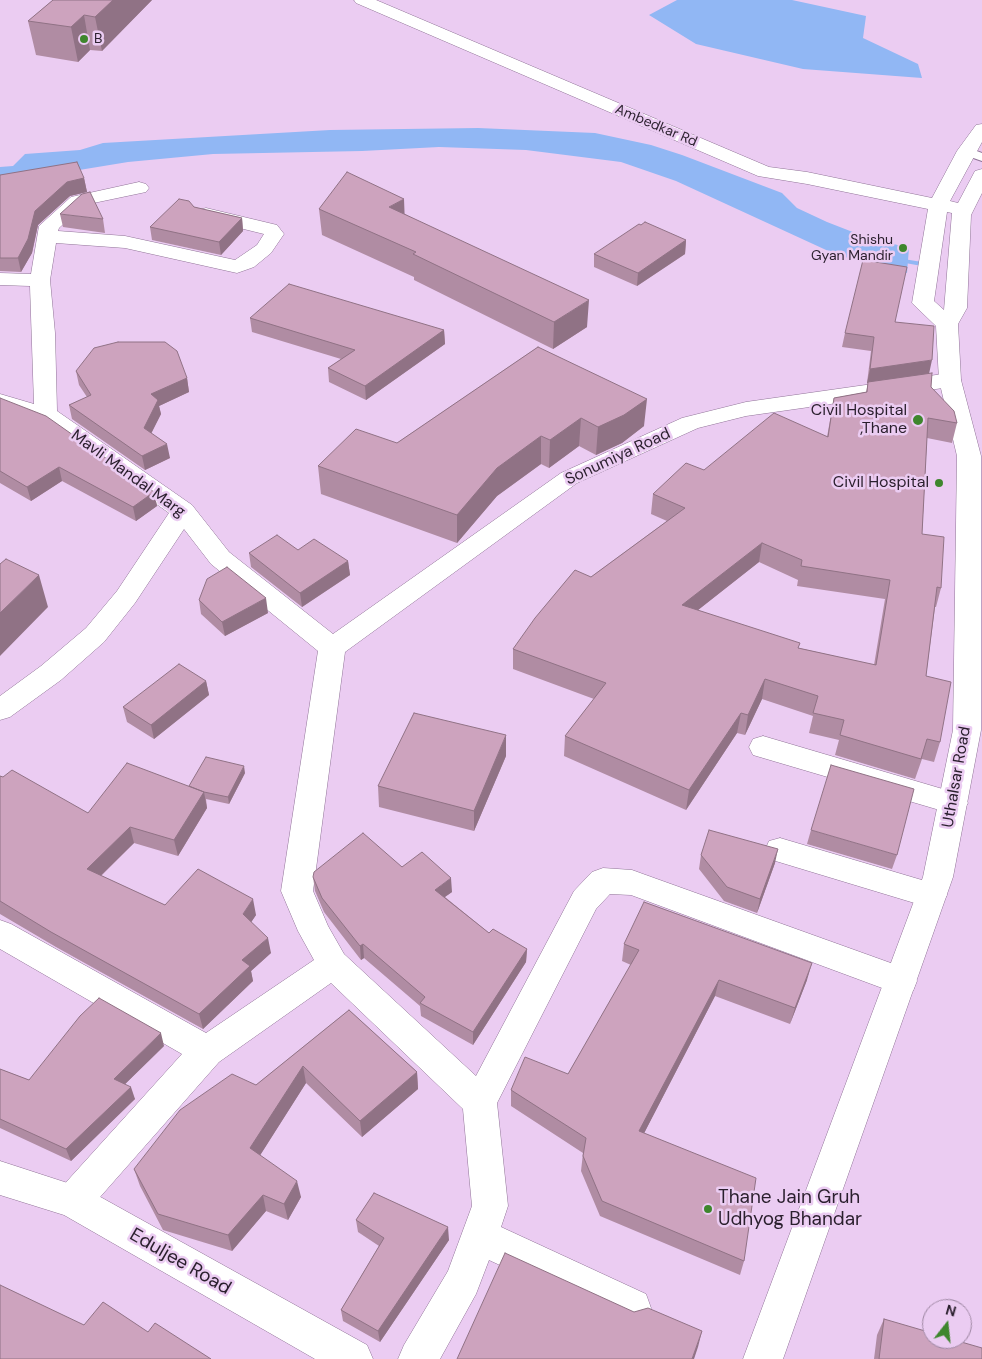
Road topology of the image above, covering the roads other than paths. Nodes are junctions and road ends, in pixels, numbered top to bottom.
1 (362, 0) edge
2 (982, 129) edge
3 (974, 154) edge
4 (982, 175) edge
5 (139, 188) dead end
6 (203, 214) edge
7 (937, 214) junction
8 (962, 219) junction
9 (47, 237) junction
10 (0, 279) edge
11 (40, 280) junction
12 (947, 324) junction
13 (950, 380) junction
14 (0, 401) edge
15 (46, 414) junction
16 (975, 457) edge
17 (183, 511) junction
18 (332, 648) junction
19 (6, 697) edge
20 (762, 747) dead end
21 (953, 803) junction
22 (780, 850) edge
23 (931, 895) junction
24 (0, 933) edge
25 (333, 964) junction
26 (900, 981) junction
27 (207, 1051) junction
28 (480, 1102) junction
29 (0, 1178) edge
30 (73, 1201) junction
31 (479, 1236) junction
32 (632, 1308) dead end
33 (354, 1359) edge
34 (418, 1359) edge
35 (763, 1359) edge

1 - 7 street, Ambedkar Rd
2 - 3 street
3 - 7 street
4 - 8 street
5 - 9 street
6 - 9 street
7 - 8 street, Ambedkar Rd
7 - 12 street
8 - 12 street
9 - 11 street
10 - 11 street
11 - 15 street
12 - 13 street, Uthalsar Road
13 - 16 street, Uthalsar Road
13 - 18 street, Sonumiya Road
14 - 15 street, Mavli Mandal Marg
15 - 17 street, Mavli Mandal Marg
16 - 21 street, Uthalsar Road
17 - 18 street, Mavli Mandal Marg
17 - 19 street
18 - 25 street
20 - 21 street
21 - 23 street, Uthalsar Road
22 - 23 street
23 - 26 street, Uthalsar Road
24 - 27 street
25 - 27 street
25 - 28 street
26 - 28 street
26 - 35 street, Uthalsar Road
27 - 30 street
28 - 31 street
29 - 30 street, Eduljee Road
30 - 33 street, Eduljee Road
31 - 32 street
31 - 34 street

